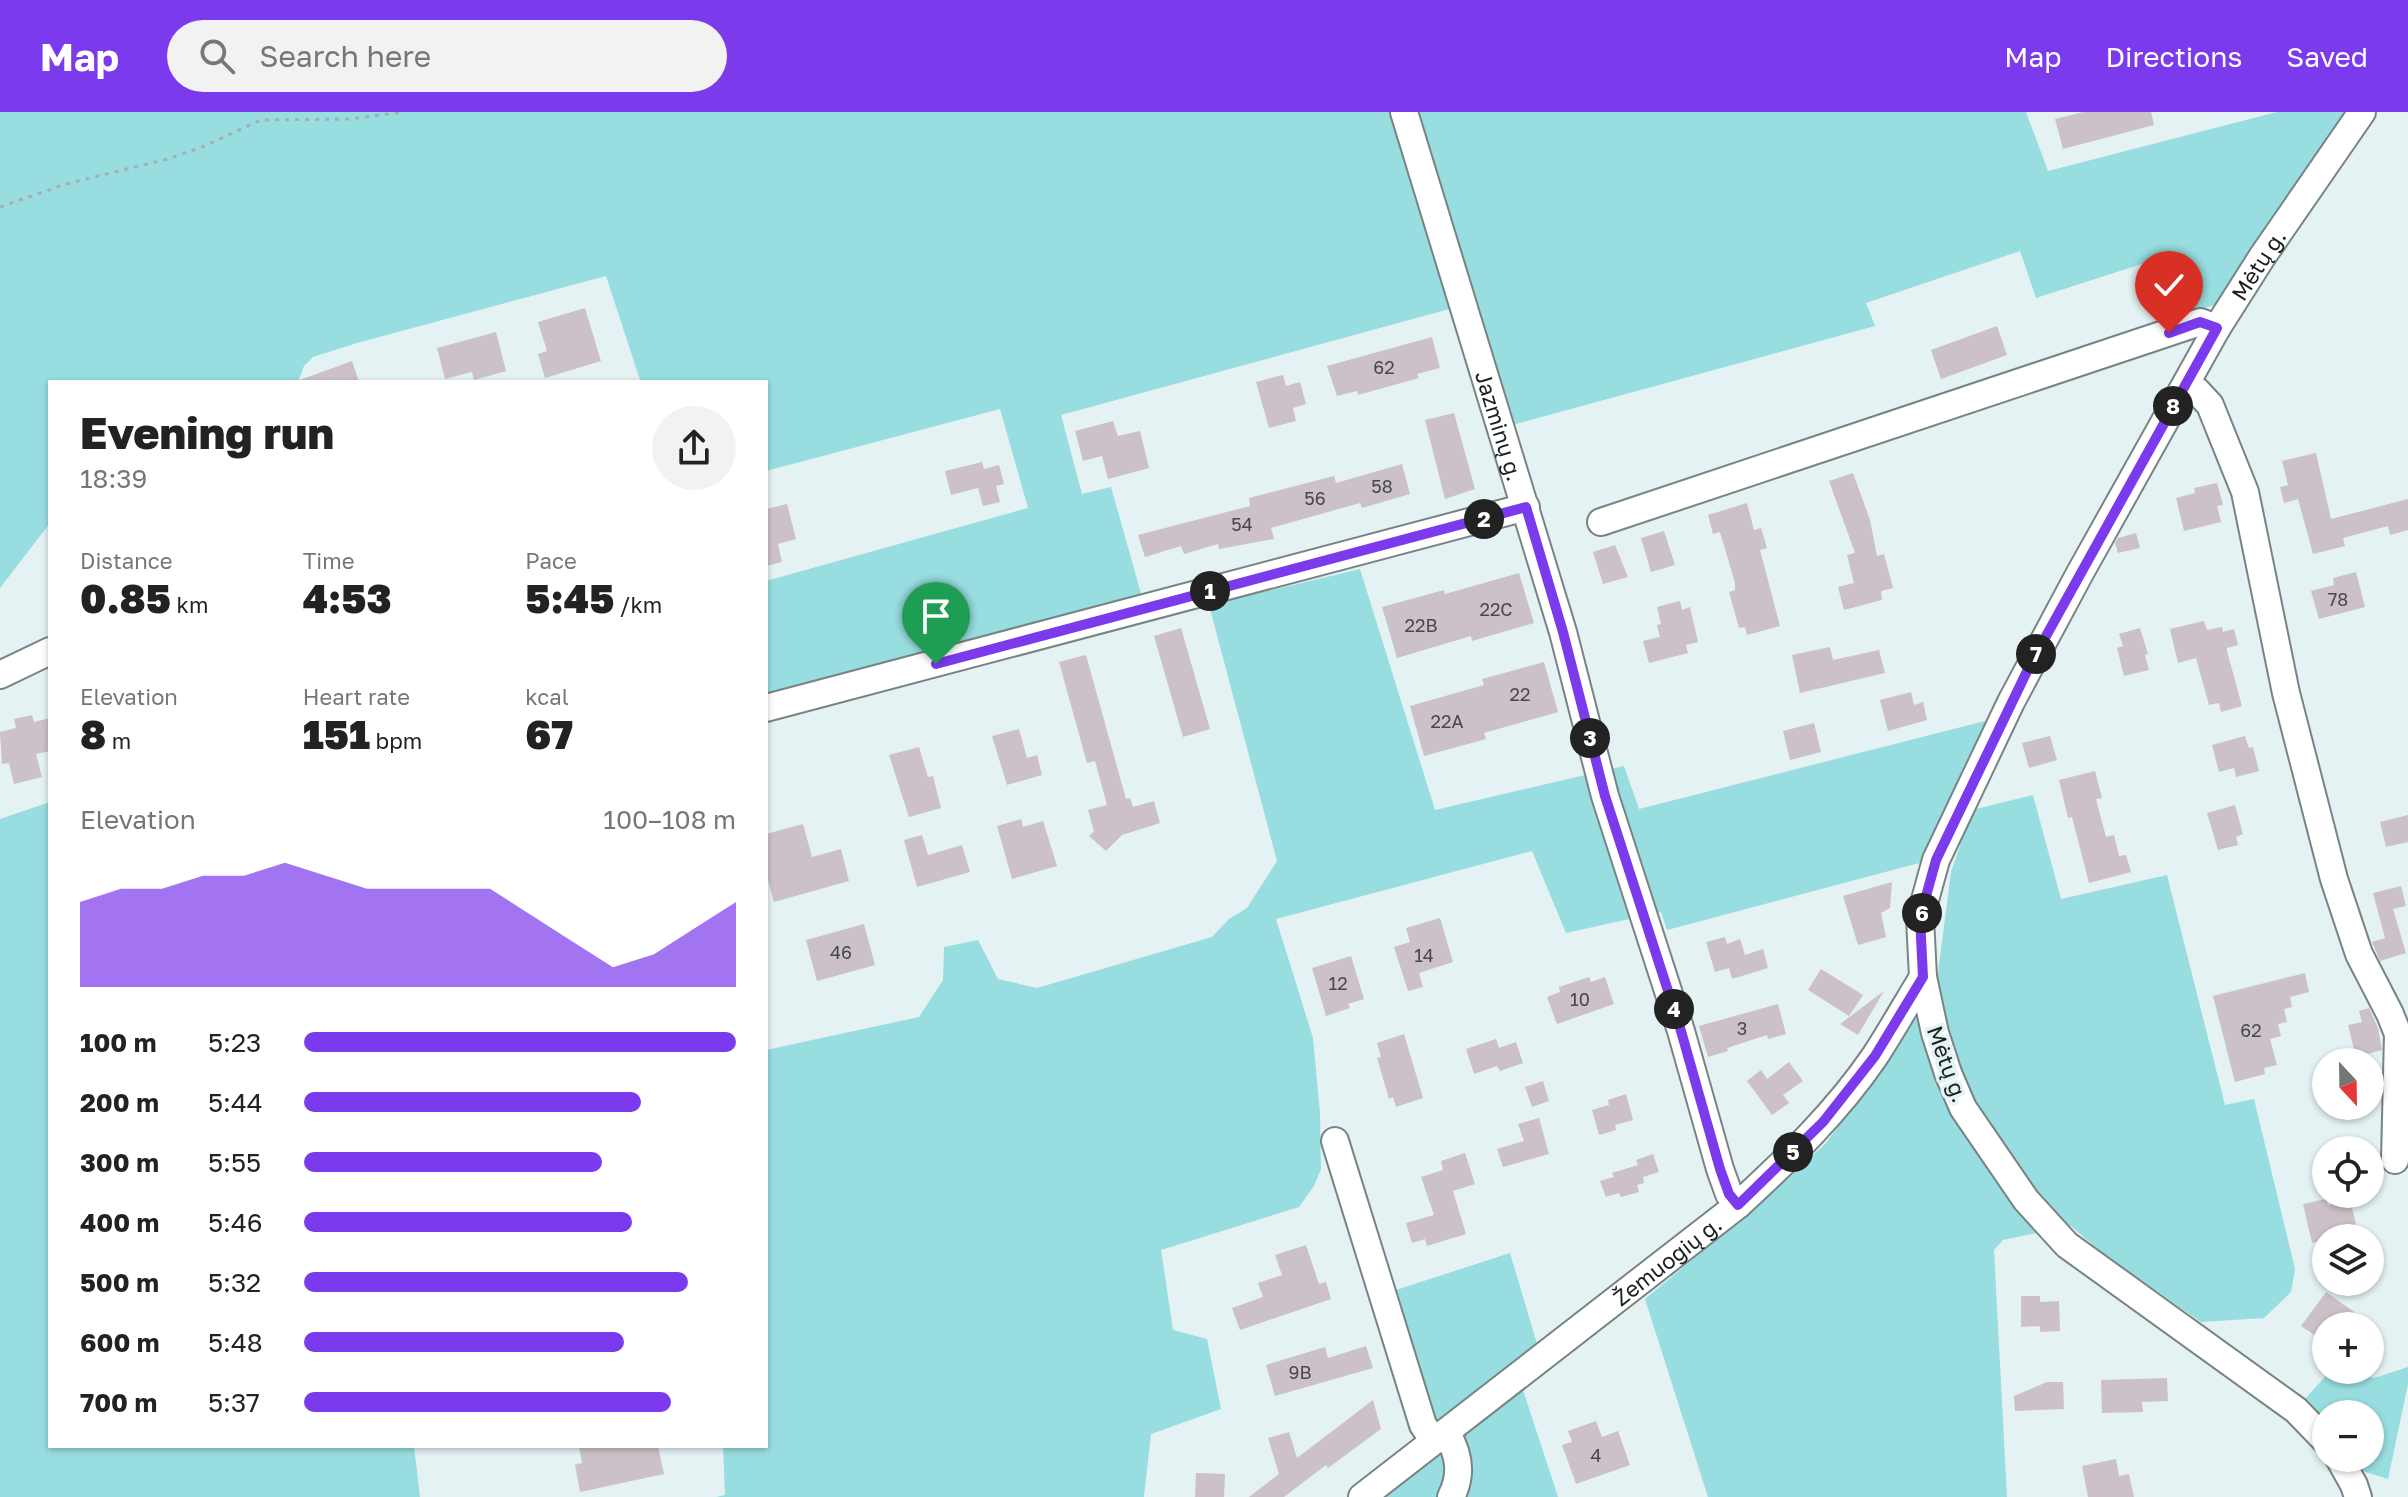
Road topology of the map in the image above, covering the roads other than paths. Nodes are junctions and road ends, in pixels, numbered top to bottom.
1 (1404, 112) edge
2 (2353, 116) edge
3 (2217, 328) junction
4 (2186, 384) junction
5 (1526, 507) junction
6 (1601, 522) dead end
7 (48, 652) edge
8 (0, 675) edge
9 (768, 707) edge
10 (1923, 977) junction
11 (1335, 1141) dead end
12 (2395, 1160) dead end
13 (1738, 1205) junction
14 (2312, 1427) edge
15 (1440, 1437) junction
16 (2347, 1472) edge
17 (1362, 1497) edge
18 (1451, 1497) edge
19 (2358, 1497) edge

1 - 5 street, Jazminų g.
2 - 3 street, Mėtų g.
3 - 4 street, Mėtų g.
3 - 6 street
4 - 10 street, Mėtų g.
4 - 12 street
5 - 9 street
5 - 13 street, Jazminų g.
7 - 8 street
10 - 13 street, Žemuogių g.
10 - 14 street, Mėtų g.
11 - 15 street
13 - 15 street, Žemuogių g.
15 - 17 street, Žemuogių g.
15 - 18 street
16 - 19 street

